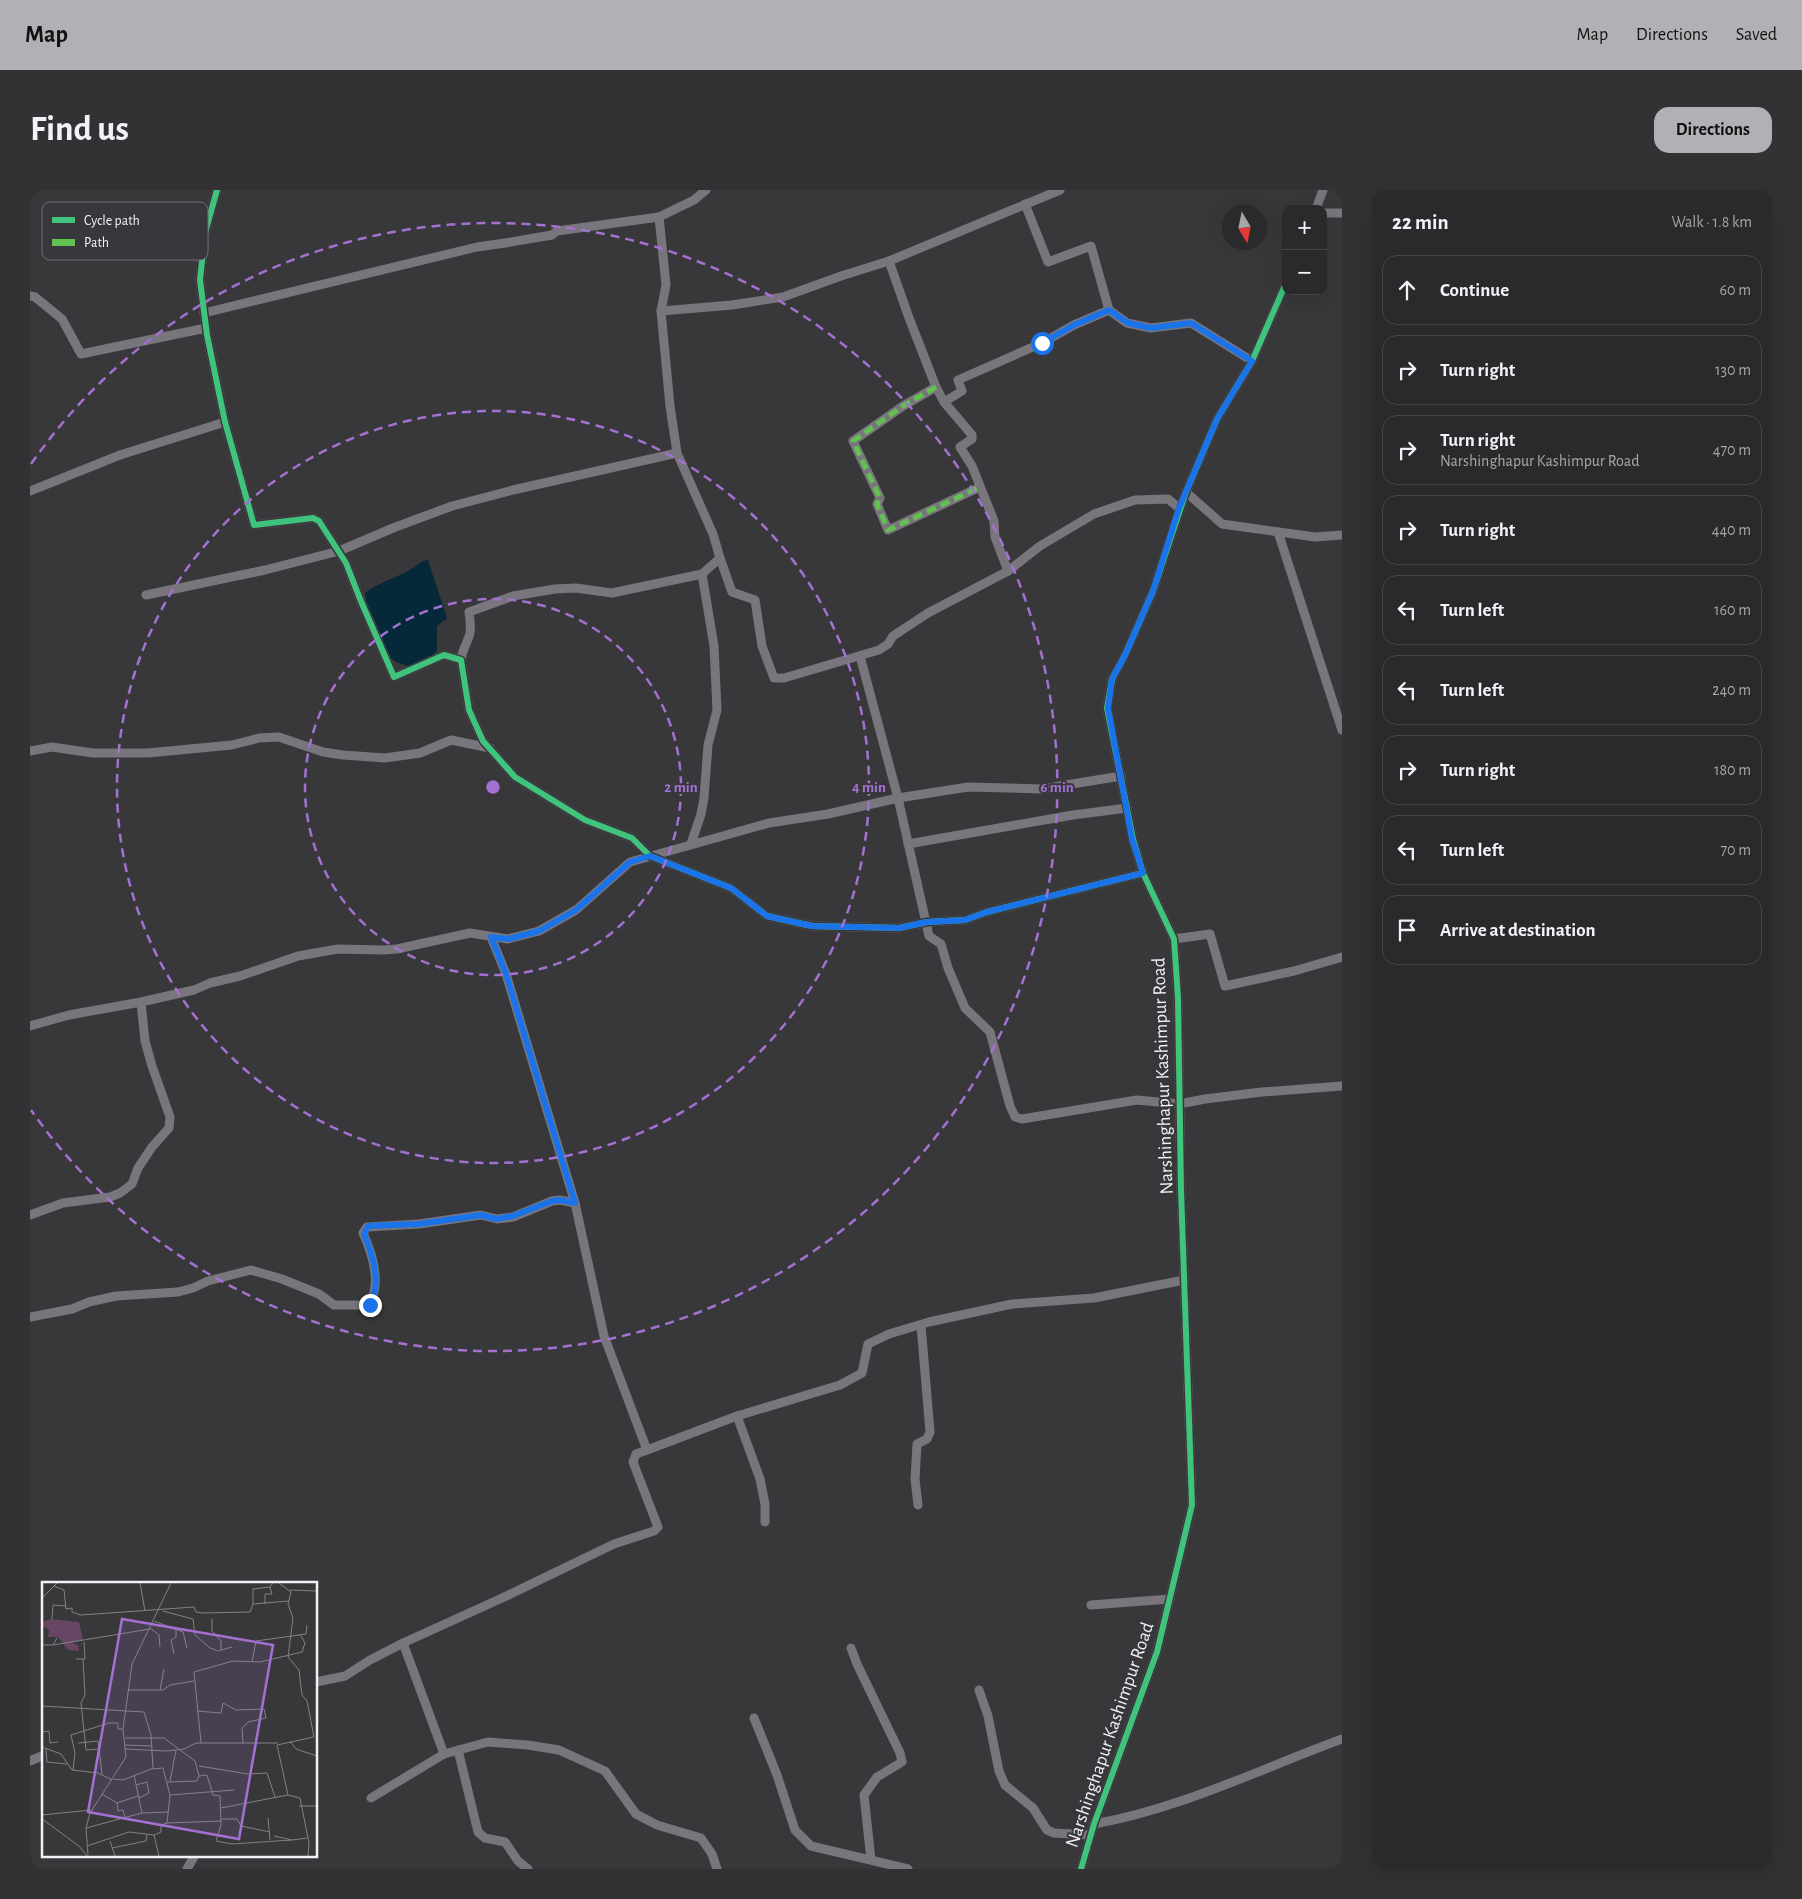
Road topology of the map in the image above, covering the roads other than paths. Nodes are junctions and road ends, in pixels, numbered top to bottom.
1 (218, 190) edge
2 (706, 190) edge
3 (1060, 190) edge
4 (1323, 190) edge
5 (1025, 204) junction
6 (1317, 205) edge
7 (1342, 213) edge
8 (1327, 214) edge
9 (659, 218) junction
10 (208, 223) edge
11 (202, 260) edge
12 (889, 262) junction
13 (1282, 292) edge
14 (30, 296) edge
15 (1109, 310) junction
16 (661, 311) junction
17 (204, 313) junction
18 (206, 328) junction
19 (1252, 361) junction
20 (936, 387) junction
21 (944, 402) junction
22 (225, 422) junction
23 (677, 453) junction
24 (980, 488) junction
25 (30, 491) edge
26 (1186, 492) junction
27 (1179, 508) junction
28 (1278, 532) junction
29 (1342, 535) edge
30 (338, 551) junction
31 (720, 558) junction
32 (1008, 570) junction
33 (702, 574) junction
34 (146, 595) dead end
35 (860, 656) junction
36 (461, 660) junction
37 (1342, 730) edge
38 (490, 748) junction
39 (30, 751) edge
40 (1121, 776) junction
41 (898, 798) junction
42 (1127, 808) junction
43 (691, 844) junction
44 (908, 844) junction
45 (650, 856) junction
46 (1143, 873) junction
47 (927, 922) junction
48 (491, 937) junction
49 (1174, 939) junction
50 (1342, 957) edge
51 (141, 1002) junction
52 (30, 1026) edge
53 (1342, 1086) edge
54 (1180, 1104) junction
55 (575, 1203) junction
56 (30, 1215) edge
57 (1184, 1280) junction
58 (30, 1317) edge
59 (921, 1325) junction
60 (737, 1416) junction
61 (647, 1450) junction
62 (918, 1505) dead end
63 (765, 1522) dead end
64 (1170, 1599) junction
65 (1092, 1606) dead end
66 (403, 1643) junction
67 (852, 1648) dead end
68 (318, 1682) edge
69 (979, 1690) dead end
70 (754, 1718) dead end
71 (1342, 1739) edge
72 (458, 1750) junction
73 (444, 1754) junction
74 (42, 1756) edge
75 (30, 1761) edge
76 (371, 1798) dead end
77 (1094, 1824) junction
78 (1090, 1835) junction
79 (194, 1856) edge
80 (870, 1860) junction
81 (187, 1869) edge
82 (528, 1869) edge
83 (717, 1869) edge
84 (908, 1869) edge
85 (1081, 1869) edge

1 - 10 street
2 - 9 street
3 - 5 street
4 - 6 street
5 - 12 street
5 - 15 street
7 - 8 street
9 - 16 street
9 - 17 street
11 - 17 street
12 - 16 street
12 - 20 street
13 - 19 street, Narshinghapur Kashimpur Road
14 - 18 street
15 - 19 street
15 - 21 street
16 - 23 street
17 - 18 street
18 - 22 street
19 - 26 street, Narshinghapur Kashimpur Road
20 - 21 street
20 - 24 street
21 - 24 street
22 - 25 street
22 - 30 street
23 - 30 street
23 - 31 street
24 - 32 street
26 - 27 street, Narshinghapur Kashimpur Road
26 - 28 street
27 - 32 street
27 - 40 street, Narshinghapur Kashimpur Road
28 - 29 street
28 - 37 street
30 - 34 street
30 - 36 street
31 - 33 street
31 - 35 street
32 - 35 street
33 - 36 street
33 - 43 street
35 - 41 street
36 - 38 street
38 - 39 street
38 - 45 street
40 - 41 street
40 - 42 street, Narshinghapur Kashimpur Road
41 - 43 street
41 - 44 street
42 - 44 street
42 - 46 street, Narshinghapur Kashimpur Road
43 - 45 street
44 - 47 street
45 - 47 street
45 - 48 street
46 - 47 street
46 - 49 street, Narshinghapur Kashimpur Road
47 - 54 street
48 - 51 street
48 - 55 street
49 - 50 street
49 - 54 street, Narshinghapur Kashimpur Road
51 - 52 street
51 - 56 street
53 - 54 street
54 - 57 street, Narshinghapur Kashimpur Road
55 - 58 street
55 - 61 street
57 - 59 street
57 - 64 street, Narshinghapur Kashimpur Road
59 - 60 street
59 - 62 street
60 - 61 street
60 - 63 street
61 - 66 street
64 - 65 street
64 - 77 street, Narshinghapur Kashimpur Road
66 - 68 street
66 - 73 street
67 - 80 street
69 - 78 street
70 - 80 street
71 - 77 street
72 - 73 street
72 - 82 street
72 - 83 street
73 - 76 street
74 - 75 street
77 - 78 street, Narshinghapur Kashimpur Road
78 - 85 street, Narshinghapur Kashimpur Road
79 - 81 street
80 - 84 street

